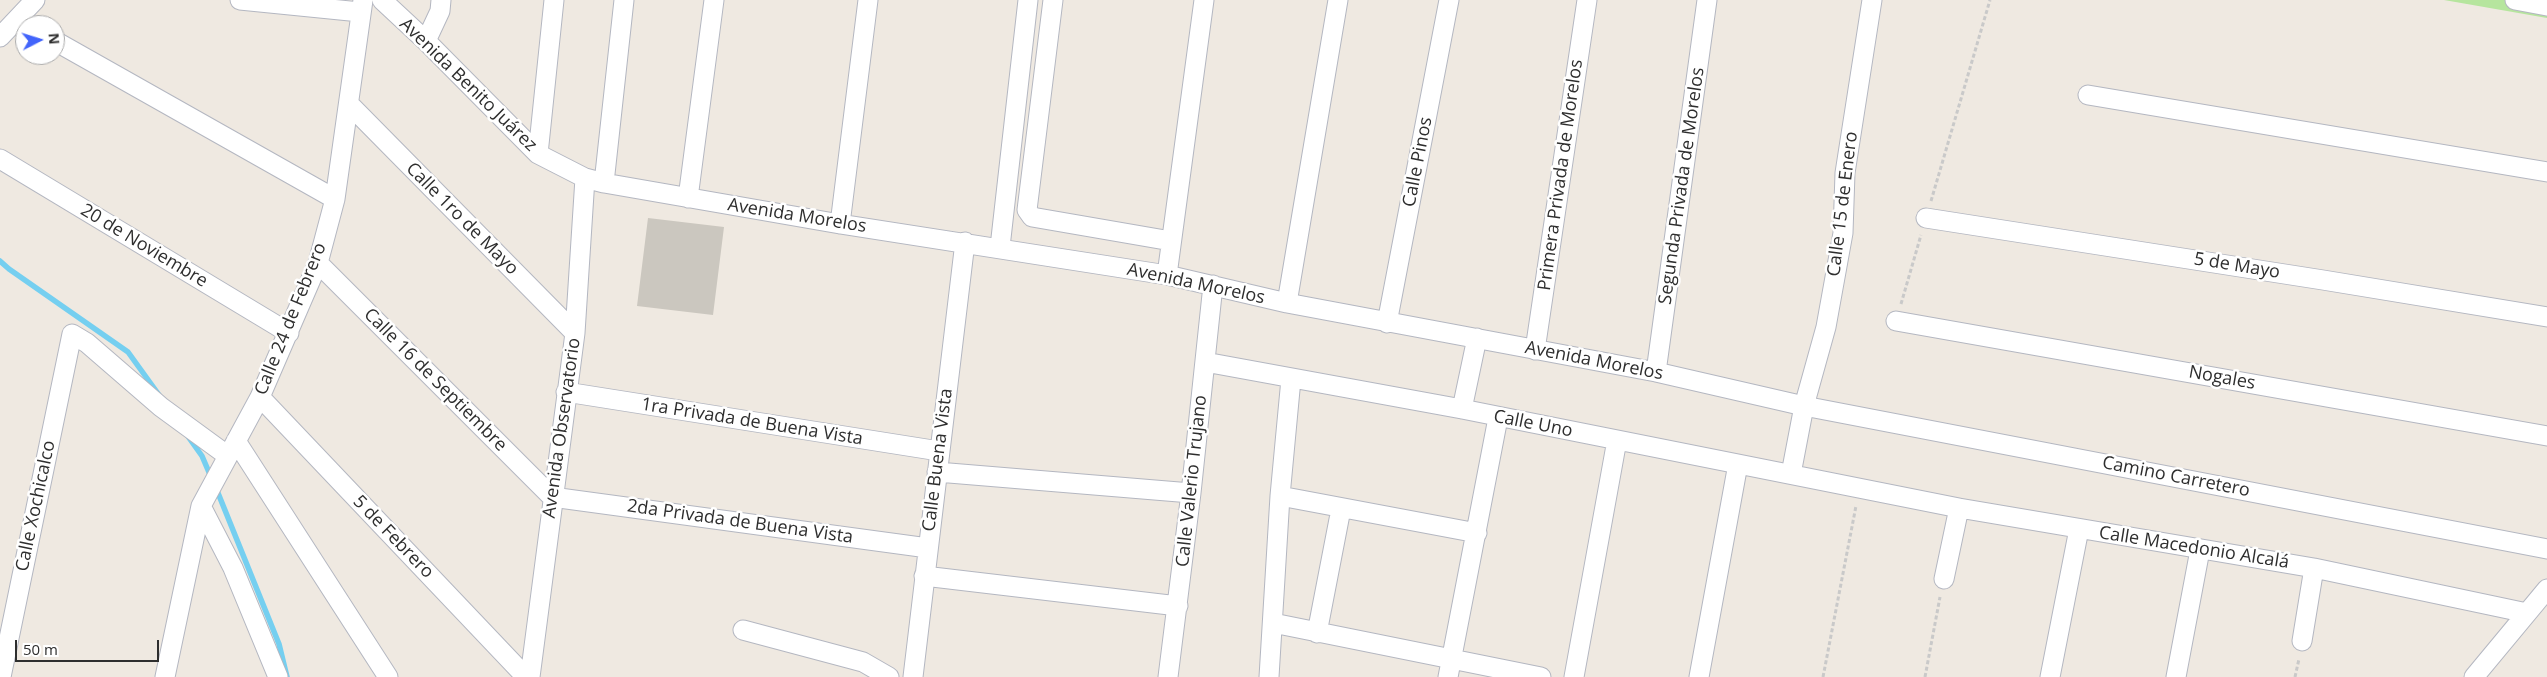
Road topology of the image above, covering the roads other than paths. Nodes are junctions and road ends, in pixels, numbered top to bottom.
1 (35, 0) edge
2 (240, 0) edge
3 (382, 0) edge
4 (441, 0) edge
5 (554, 0) edge
6 (624, 0) edge
7 (714, 0) edge
8 (868, 0) edge
9 (1028, 0) edge
10 (1054, 0) edge
11 (1204, 0) edge
12 (1338, 0) edge
13 (1449, 0) edge
14 (1587, 0) edge
15 (1707, 0) edge
16 (1872, 0) edge
17 (2515, 0) edge
18 (362, 6) edge
19 (2547, 6) edge
20 (25, 15) edge
21 (15, 26) edge
22 (0, 37) edge
23 (426, 41) junction
24 (65, 48) edge
25 (2088, 95) dead end
26 (349, 104) junction
27 (538, 154) junction
28 (0, 160) edge
29 (2547, 172) edge
30 (586, 178) junction
31 (604, 184) junction
32 (688, 198) junction
33 (335, 199) junction
34 (1926, 218) road end
35 (840, 224) junction
36 (1171, 241) junction
37 (965, 242) junction
38 (1000, 248) junction
39 (318, 263) junction
40 (1167, 275) junction
41 (1213, 286) junction
42 (1287, 303) junction
43 (2547, 317) edge
44 (1896, 321) road end
45 (1387, 323) junction
46 (289, 333) junction
47 (575, 333) junction
48 (1477, 338) junction
49 (1535, 350) junction
50 (1205, 362) junction
51 (1656, 372) junction
52 (1291, 379) junction
53 (566, 392) junction
54 (260, 397) junction
55 (1804, 406) junction
56 (1462, 409) junction
57 (1498, 418) junction
58 (2547, 436) edge
59 (1617, 440) junction
60 (232, 449) junction
61 (939, 451) junction
62 (1738, 464) junction
63 (937, 472) junction
64 (1791, 474) junction
65 (1860, 489) joint
66 (1191, 494) junction
67 (1280, 496) junction
68 (552, 497) junction
69 (201, 506) junction
70 (1959, 508) junction
71 (1341, 509) junction
72 (2079, 529) junction
73 (1477, 533) junction
74 (928, 548) junction
75 (2547, 549) edge
76 (2200, 550) junction
77 (2314, 568) junction
78 (924, 576) junction
79 (1944, 580) road end
80 (2547, 589) edge
81 (1178, 606) junction
82 (2527, 614) junction
83 (1273, 623) junction
84 (742, 630) dead end
85 (1317, 633) junction
86 (2302, 641) dead end
87 (1450, 668) edge
88 (1, 677) edge
89 (165, 677) edge
90 (278, 677) edge
91 (388, 677) edge
92 (526, 677) edge
93 (530, 677) edge
94 (889, 677) edge
95 (914, 677) edge
96 (1168, 677) edge
97 (1270, 677) edge
98 (1541, 677) edge
99 (1574, 677) edge
100 (1699, 677) edge
101 (2050, 677) edge
102 (2176, 677) edge
103 (2474, 677) edge

1 - 20 street
2 - 18 street
3 - 23 street, Avenida Benito Juárez
4 - 23 street
5 - 27 street
6 - 31 street
7 - 32 street
8 - 35 street
9 - 38 street
10 - 36 street
11 - 36 street
12 - 42 street
13 - 45 street, Calle Pinos
14 - 49 street, Primera Privada de Morelos
15 - 51 street, Segunda Privada de Morelos
16 - 55 street, Calle 15 de Enero
17 - 19 street
18 - 26 street, Calle 24 de Febrero
21 - 22 street
23 - 27 street, Avenida Benito Juárez
24 - 33 street
25 - 29 street
26 - 33 street, Calle 24 de Febrero
26 - 47 street, Calle 1ro de Mayo
27 - 30 street, Avenida Benito Juárez
28 - 46 street, 20 de Noviembre
30 - 31 street, Avenida Morelos
30 - 47 street, Avenida Observatorio
31 - 32 street, Avenida Morelos
32 - 35 street, Avenida Morelos
33 - 39 street, Calle 24 de Febrero
34 - 43 street, 5 de Mayo
35 - 37 street, Avenida Morelos
36 - 40 street
37 - 38 street, Avenida Morelos
37 - 61 street, Calle Buena Vista
38 - 40 street, Avenida Morelos
39 - 46 street, Calle 24 de Febrero
39 - 68 street, Calle 16 de Septiembre
40 - 41 street, Avenida Morelos
41 - 42 street, Avenida Morelos
41 - 50 street, Calle Valerio Trujano
42 - 45 street, Avenida Morelos
44 - 58 street, Nogales
45 - 48 street, Avenida Morelos
46 - 54 street, Calle 24 de Febrero
47 - 53 street, Avenida Observatorio
48 - 49 street, Avenida Morelos
48 - 56 street
49 - 51 street, Avenida Morelos
50 - 52 street, Calle Uno
50 - 66 street, Calle Valerio Trujano
51 - 55 street, Avenida Morelos
52 - 56 street, Calle Uno
52 - 67 street
53 - 61 street, 1ra Privada de Buena Vista
53 - 68 street, Avenida Observatorio
54 - 60 street, Calle 24 de Febrero
54 - 92 street, 5 de Febrero
55 - 64 street, Calle 15 de Enero
55 - 75 street, Camino Carretero
56 - 57 street, Calle Uno
57 - 59 street, Calle Uno
57 - 73 street
59 - 62 street, Calle Uno
59 - 99 street
60 - 69 street, Calle 24 de Febrero
60 - 88 street, Calle Xochicalco
60 - 91 street
61 - 63 street, Calle Buena Vista
62 - 64 street, Calle Uno
62 - 100 street
63 - 66 street
63 - 74 street, Calle Buena Vista
64 - 65 street, Calle Uno
65 - 70 street, Calle Macedonio Alcalá
66 - 81 street, Calle Valerio Trujano
67 - 71 street
67 - 83 street
68 - 74 street, 2da Privada de Buena Vista
68 - 93 street, Avenida Observatorio
69 - 89 street, Calle 24 de Febrero
69 - 90 street
70 - 72 street, Calle Macedonio Alcalá
70 - 79 street
71 - 73 street
71 - 85 street
72 - 76 street, Calle Macedonio Alcalá
72 - 101 street
73 - 87 street
74 - 78 street, Calle Buena Vista
76 - 77 street, Calle Macedonio Alcalá
76 - 102 street
77 - 82 street, Calle Macedonio Alcalá
77 - 86 street
78 - 81 street
78 - 95 street, Calle Buena Vista
80 - 82 street
81 - 96 street, Calle Valerio Trujano
82 - 103 street
83 - 85 street
83 - 97 street
84 - 94 street
85 - 87 street
87 - 98 street

